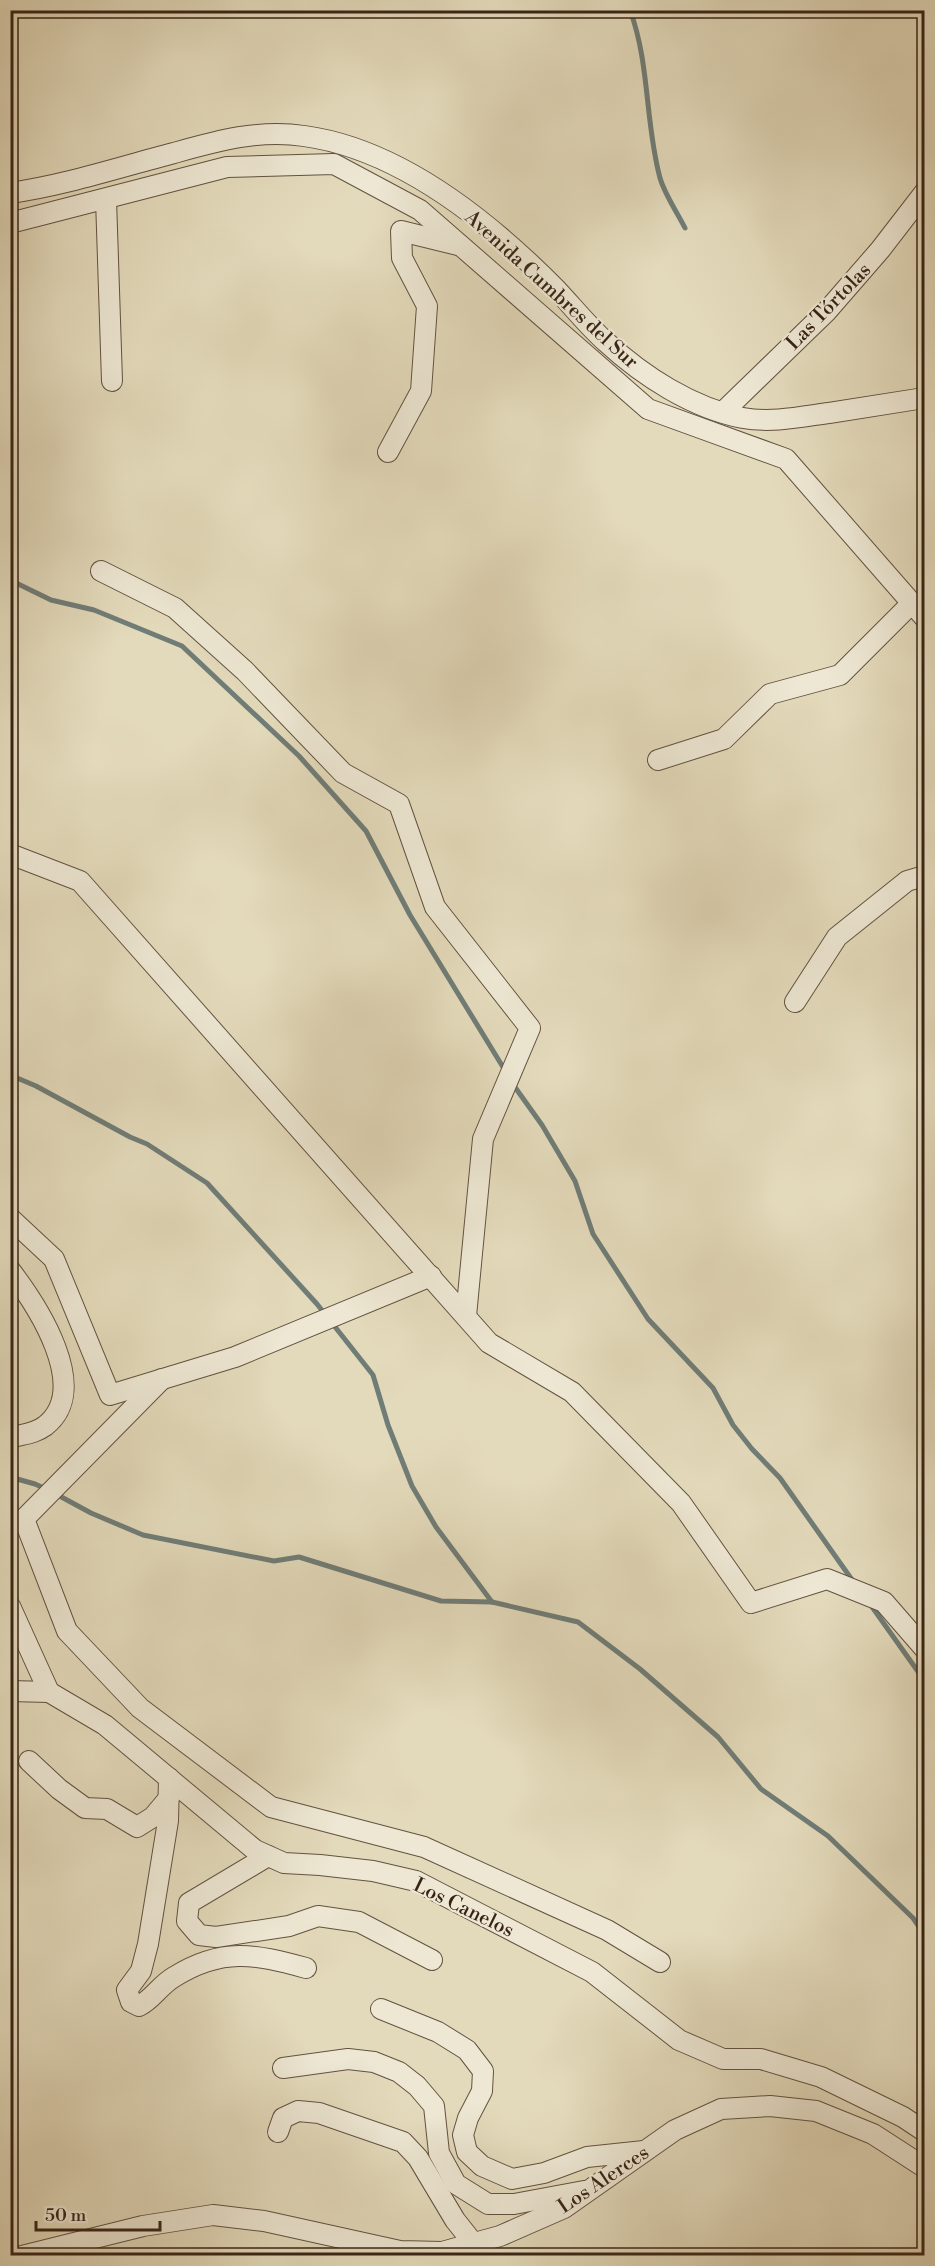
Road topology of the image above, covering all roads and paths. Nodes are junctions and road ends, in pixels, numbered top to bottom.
1 (924, 193) edge
2 (10, 194) edge
3 (106, 199) junction
4 (10, 223) edge
5 (463, 247) junction
6 (112, 381) dead end
7 (924, 398) edge
8 (723, 412) junction
9 (388, 452) dead end
10 (101, 571) dead end
11 (918, 610) edge
12 (658, 760) dead end
13 (10, 854) edge
14 (924, 876) edge
15 (795, 1002) dead end
16 (10, 1218) edge
17 (10, 1270) edge
18 (431, 1276) junction
19 (466, 1316) junction
20 (162, 1379) junction
21 (10, 1438) edge
22 (10, 1605) edge
23 (924, 1648) edge
24 (10, 1691) edge
25 (49, 1692) junction
26 (29, 1761) dead end
27 (169, 1778) junction
28 (169, 1798) junction
29 (268, 1856) junction
30 (432, 1960) dead end
31 (660, 1962) dead end
32 (306, 1968) dead end
33 (381, 2009) dead end
34 (283, 2068) dead end
35 (924, 2131) edge
36 (278, 2132) dead end
37 (647, 2150) junction
38 (924, 2167) edge
39 (591, 2190) junction
40 (474, 2244) junction
41 (22, 2256) edge

1 - 8 street, Las Tórtolas
2 - 8 street, Avenida Cumbres del Sur
3 - 4 street
3 - 5 street
3 - 6 street
5 - 9 street
5 - 11 street
7 - 8 street, Avenida Cumbres del Sur
10 - 19 street
11 - 12 street
13 - 18 street
14 - 15 street
16 - 20 street
17 - 21 street
18 - 19 street
18 - 20 street
19 - 23 street
20 - 31 street
22 - 25 street
24 - 25 street, Los Canelos
25 - 27 street, Los Canelos
26 - 28 street
27 - 28 street
27 - 29 street, Los Canelos
28 - 32 street
29 - 30 street
29 - 35 street, Los Canelos
33 - 37 street
34 - 39 street
36 - 40 street
37 - 38 street, Los Alerces
37 - 39 street, Los Alerces
39 - 40 street, Los Alerces
40 - 41 street, Los Alerces

